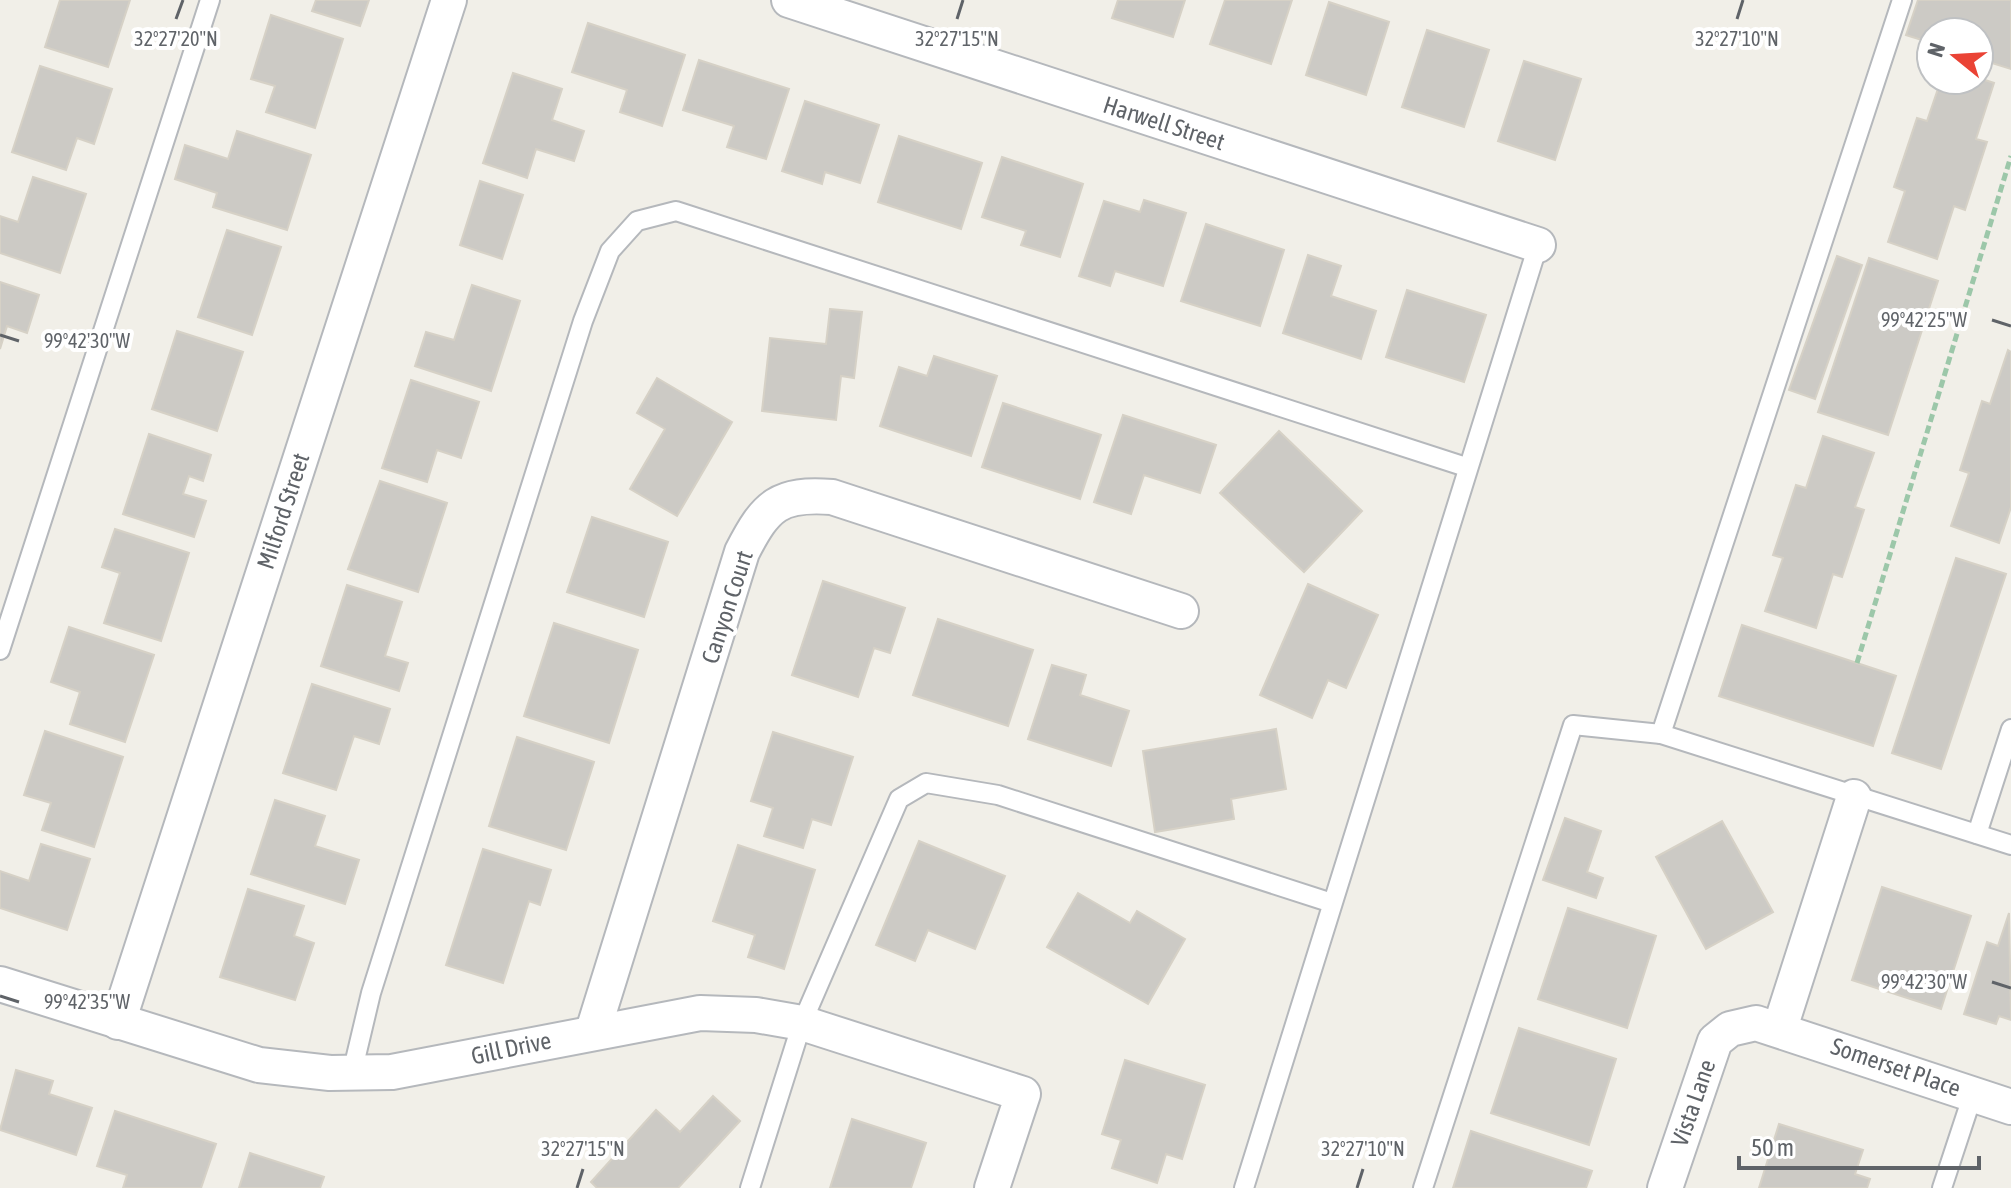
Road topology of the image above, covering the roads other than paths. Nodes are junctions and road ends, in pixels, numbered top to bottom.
1 (210, 0) edge
2 (449, 0) edge
3 (789, 0) edge
4 (1902, 0) edge
5 (823, 6) edge
6 (1538, 245) joint
7 (1466, 467) junction
8 (1181, 611) dead end
9 (0, 650) edge
10 (2011, 729) edge
11 (1661, 734) junction
12 (1854, 797) junction
13 (1977, 834) junction
14 (2011, 845) edge
15 (1332, 903) junction
16 (0, 984) edge
17 (118, 1022) junction
18 (802, 1023) junction
19 (1780, 1028) junction
20 (593, 1031) junction
21 (352, 1073) junction
22 (1973, 1094) junction
23 (2011, 1107) edge
24 (750, 1188) edge
25 (992, 1188) edge
26 (1244, 1188) edge
27 (1423, 1188) edge
28 (1665, 1188) edge
29 (1942, 1188) edge

1 - 9 lane
2 - 17 street, Milford Street
3 - 5 street, Harwell Street
4 - 11 lane
5 - 6 street, Harwell Street
6 - 7 lane
7 - 15 lane
7 - 21 lane
8 - 20 street, Canyon Court
10 - 13 lane
11 - 12 lane
11 - 27 lane
12 - 13 lane
12 - 19 street
13 - 14 lane
15 - 18 lane
15 - 26 lane
16 - 17 street, Gill Drive
17 - 21 street, Gill Drive
18 - 20 street, Gill Drive
18 - 24 lane
18 - 25 street, Gill Drive
19 - 22 street, Somerset Place
19 - 28 street, Vista Lane
20 - 21 street, Gill Drive
22 - 23 street, Somerset Place
22 - 29 lane

